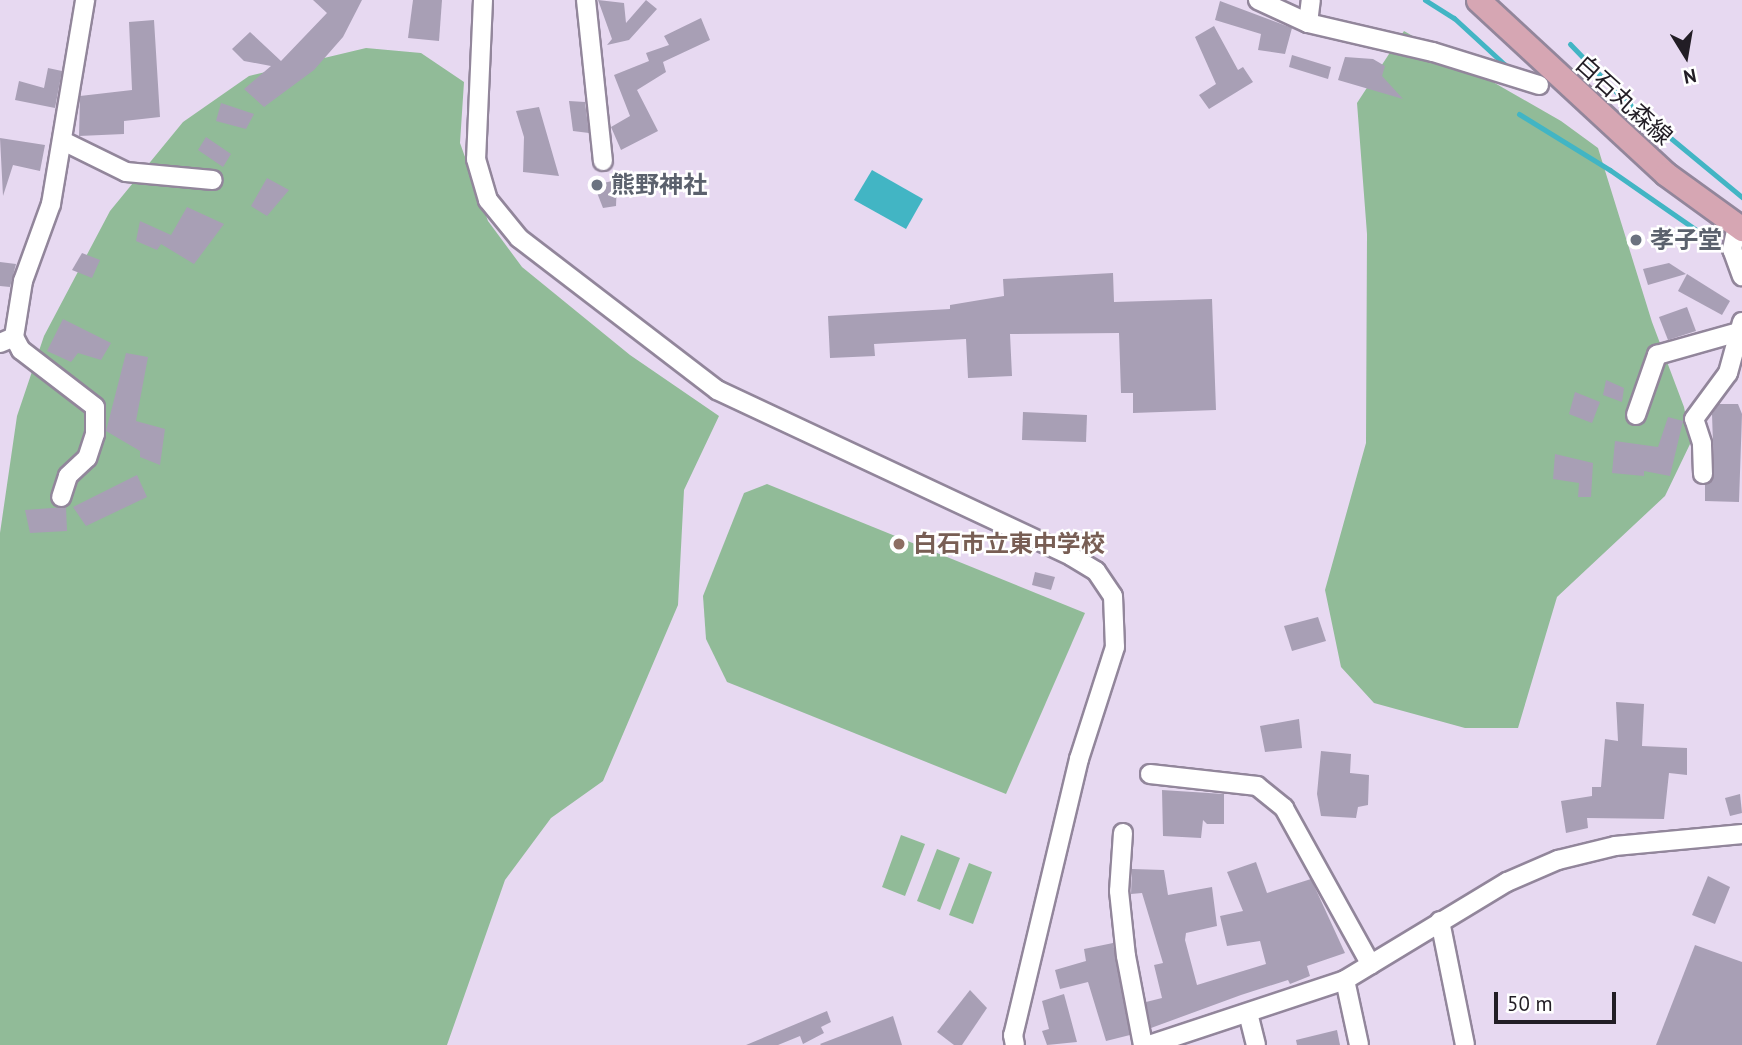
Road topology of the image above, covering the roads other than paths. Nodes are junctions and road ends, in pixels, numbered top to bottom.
1 (85, 0) edge
2 (483, 0) edge
3 (586, 0) edge
4 (1258, 0) edge
5 (1311, 0) edge
6 (1478, 0) edge
7 (1308, 23) junction
8 (1539, 85) dead end
9 (63, 141) junction
10 (603, 161) dead end
11 (214, 180) dead end
12 (1740, 228) edge
13 (1742, 276) edge
14 (1741, 328) edge
15 (7, 340) edge
16 (1636, 415) dead end
17 (1703, 474) dead end
18 (61, 497) dead end
19 (1150, 774) dead end
20 (1123, 833) dead end
21 (1742, 834) edge
22 (1440, 921) junction
23 (1371, 965) junction
24 (1345, 980) junction
25 (1248, 1013) junction
26 (1015, 1045) edge
27 (1143, 1045) edge
28 (1149, 1045) edge
29 (1256, 1045) edge
30 (1359, 1045) edge
31 (1465, 1045) edge

1 - 9 street
2 - 26 street
3 - 10 street
4 - 7 street
5 - 7 street
6 - 12 main road, 白石丸森線
7 - 8 street
9 - 11 street
9 - 15 street
12 - 13 street
14 - 16 street
14 - 17 street
15 - 18 street
19 - 23 street
20 - 27 street
21 - 22 street
22 - 23 street
22 - 31 street
23 - 24 street
24 - 25 street
24 - 30 street
25 - 28 street
25 - 29 street

